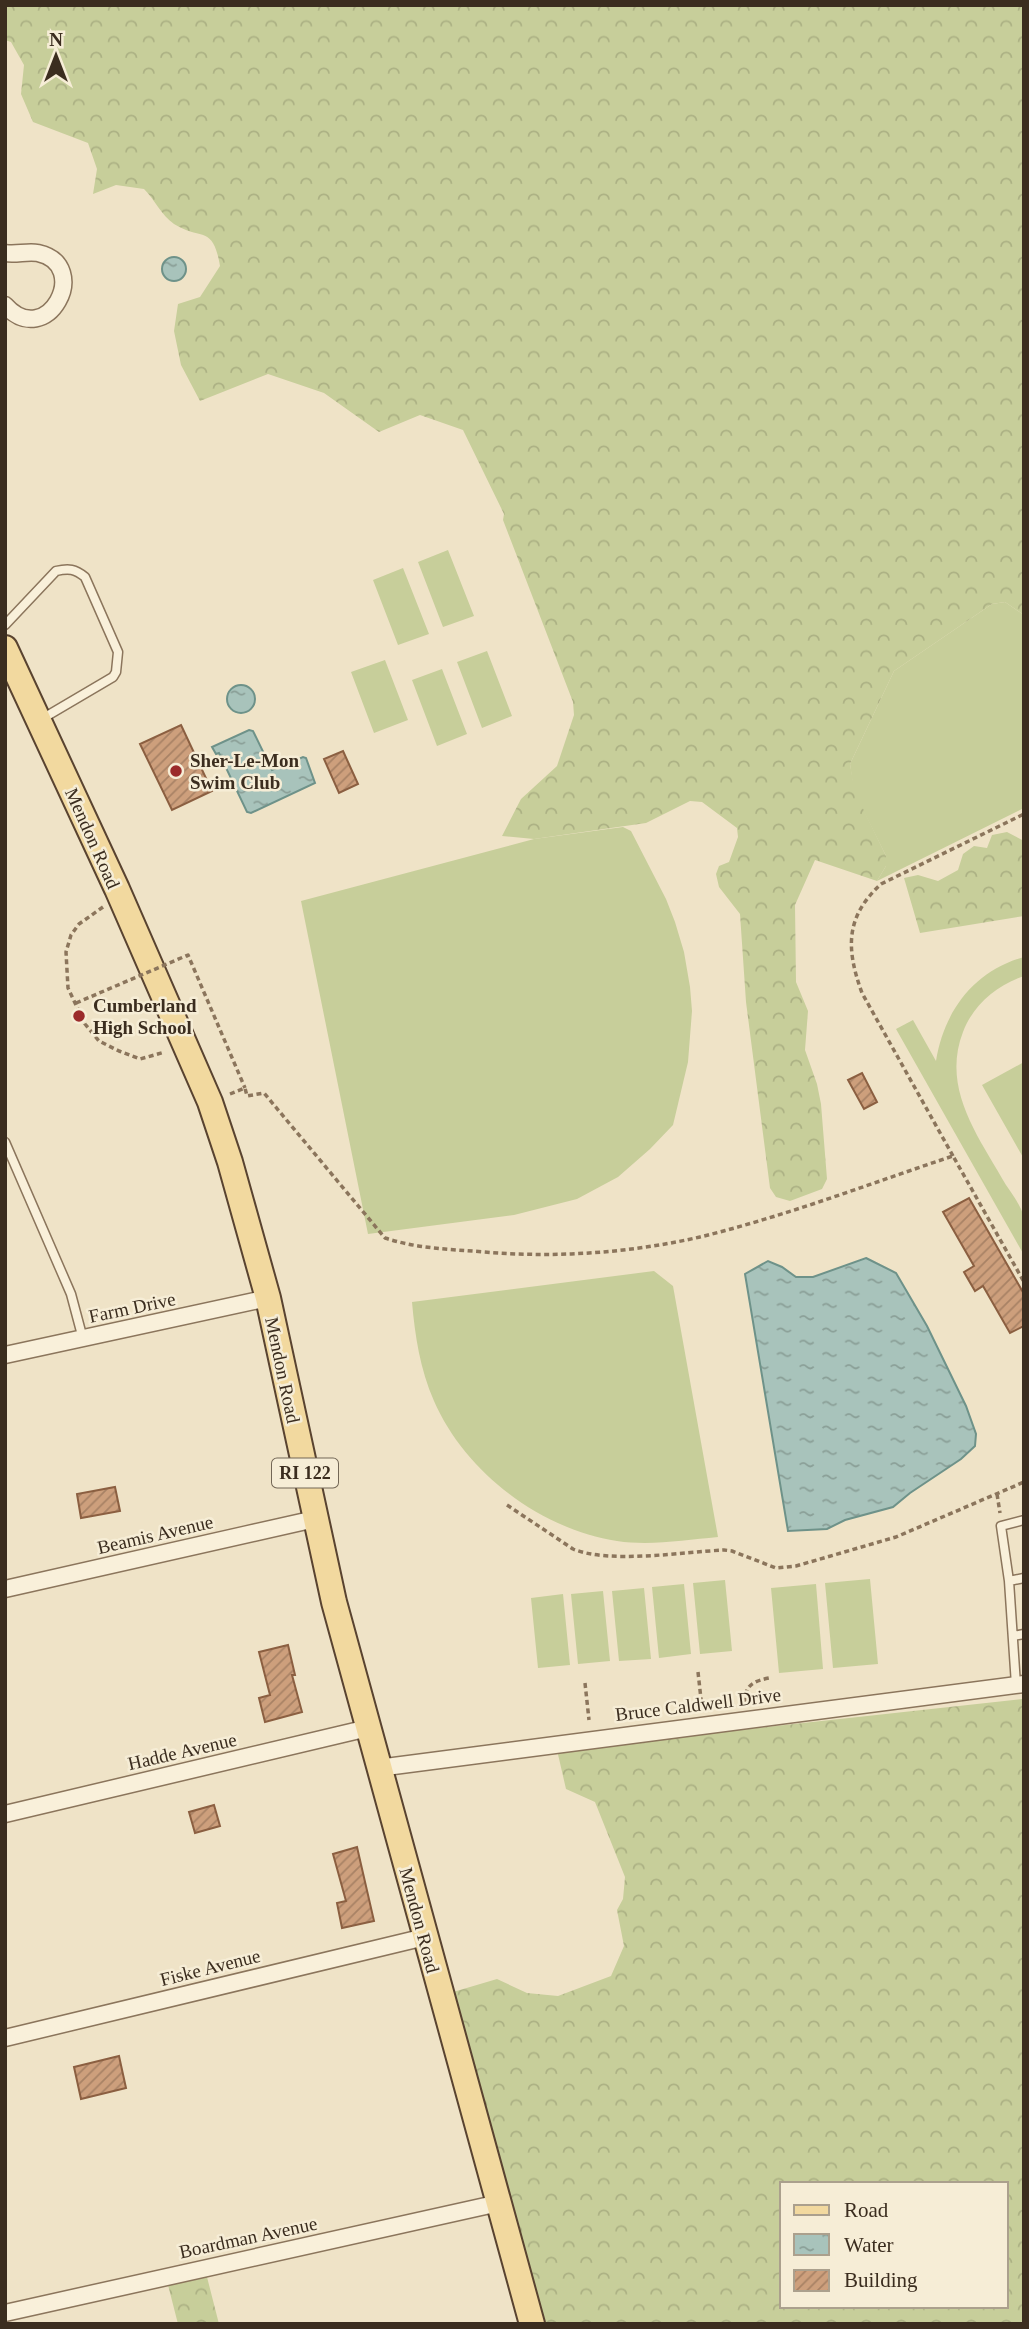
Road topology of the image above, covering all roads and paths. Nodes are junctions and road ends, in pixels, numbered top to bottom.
1 (5, 253) edge
2 (5, 305) edge
3 (5, 625) edge
4 (5, 649) edge
5 (40, 720) junction
6 (1024, 814) edge
7 (108, 904) dead end
8 (76, 1003) junction
9 (172, 1050) dead end
10 (245, 1088) junction
11 (226, 1096) dead end
12 (5, 1142) edge
13 (953, 1156) junction
14 (1024, 1282) edge
15 (268, 1298) junction
16 (83, 1339) junction
17 (5, 1355) edge
18 (1024, 1482) edge
19 (997, 1494) junction
20 (506, 1504) dead end
21 (315, 1519) junction
22 (1024, 1520) edge
23 (1001, 1526) junction
24 (1024, 1578) edge
25 (1009, 1581) junction
26 (5, 1589) edge
27 (1024, 1634) edge
28 (1013, 1636) junction
29 (698, 1672) dead end
30 (769, 1678) dead end
31 (585, 1683) dead end
32 (1020, 1684) edge
33 (745, 1703) dead end
34 (702, 1708) dead end
35 (589, 1720) dead end
36 (369, 1728) junction
37 (378, 1768) junction
38 (5, 1814) edge
39 (425, 1937) junction
40 (5, 2038) edge
41 (499, 2203) junction
42 (5, 2313) edge
43 (532, 2324) edge

1 - 2 street
3 - 5 lane
4 - 5 main road, Mendon Road / RI 122
5 - 15 main road, Mendon Road / RI 122
6 - 13 path
7 - 8 path
8 - 9 path
8 - 10 path, bridge
10 - 11 path
10 - 13 path
12 - 16 lane
13 - 14 path
15 - 16 street, Farm Drive
15 - 21 main road, Mendon Road / RI 122
16 - 17 street, Farm Drive
18 - 19 path
19 - 20 path
19 - 23 path
21 - 26 street, Beamis Avenue
21 - 36 main road, Mendon Road / RI 122
22 - 23 lane
23 - 25 lane
24 - 25 lane
25 - 28 lane
27 - 28 lane
28 - 32 lane
29 - 34 path
30 - 33 path
31 - 35 path
32 - 37 street, Bruce Caldwell Drive
36 - 37 main road, Mendon Road / RI 122
36 - 38 street, Hadde Avenue
37 - 39 main road, Mendon Road / RI 122
39 - 40 street, Fiske Avenue
39 - 41 main road, Mendon Road / RI 122
41 - 42 street, Boardman Avenue
41 - 43 main road, Mendon Road / RI 122

